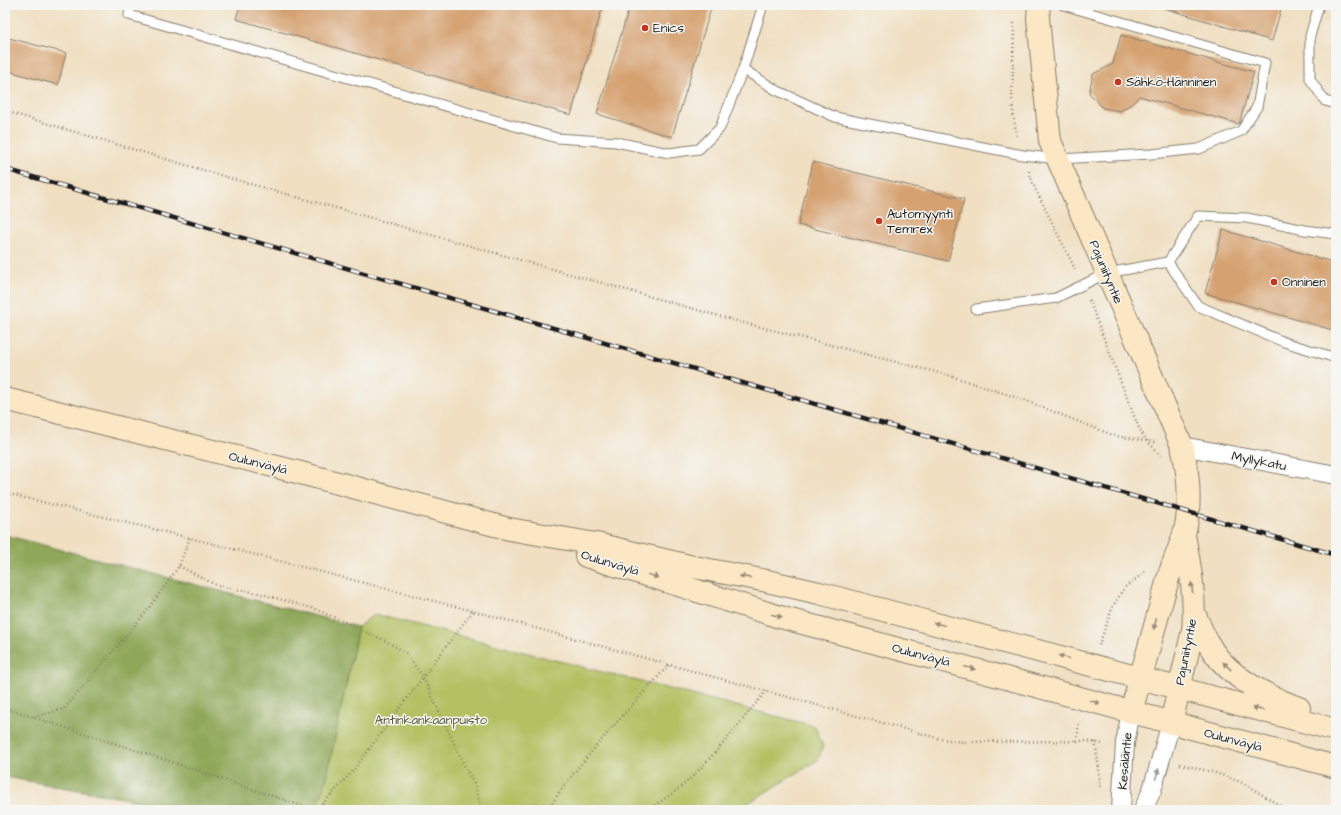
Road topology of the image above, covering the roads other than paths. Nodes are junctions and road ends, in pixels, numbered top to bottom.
1 (131, 5) edge
2 (763, 5) edge
3 (1039, 5) edge
4 (1063, 5) edge
5 (1319, 5) edge
6 (742, 69) junction
7 (1336, 104) edge
8 (1058, 159) junction
9 (1336, 234) edge
10 (1168, 262) junction
11 (1107, 273) junction
12 (976, 309) dead end
13 (1336, 358) edge
14 (5, 399) edge
15 (1182, 446) junction
16 (1336, 475) edge
17 (509, 529) junction
18 (1184, 534) junction
19 (1194, 615) junction
20 (1140, 678) junction
21 (1179, 688) junction
22 (1131, 712) junction
23 (1336, 719) edge
24 (1171, 723) junction
25 (1336, 730) edge
26 (1336, 767) edge
27 (1121, 810) edge
28 (1143, 810) edge

1 - 6 lane
2 - 6 lane
3 - 8 main road, Pajuniityntie
4 - 8 lane
5 - 7 lane
6 - 8 lane
8 - 11 main road, Pajuniityntie
9 - 10 lane
10 - 11 lane
10 - 13 lane
11 - 12 lane
11 - 15 main road, Pajuniityntie
14 - 17 main road, Oulunväylä
15 - 16 street, Myllykatu
15 - 18 main road, Pajuniityntie
20 -> 17 main road, Oulunväylä
17 -> 22 main road, Oulunväylä
19 -> 18 main road, Pajuniityntie
18 -> 20 main road, Pajuniityntie
19 - 21 main road, Pajuniityntie
23 -> 19 main road
20 - 21 main road, Oulunväylä
20 - 22 main road, Pajuniityntie
21 - 24 main road, Pajuniityntie
25 -> 21 main road, Oulunväylä
22 - 24 main road, Oulunväylä
22 - 27 street, Kesäläntie
24 - 26 main road, Oulunväylä
28 -> 24 street

